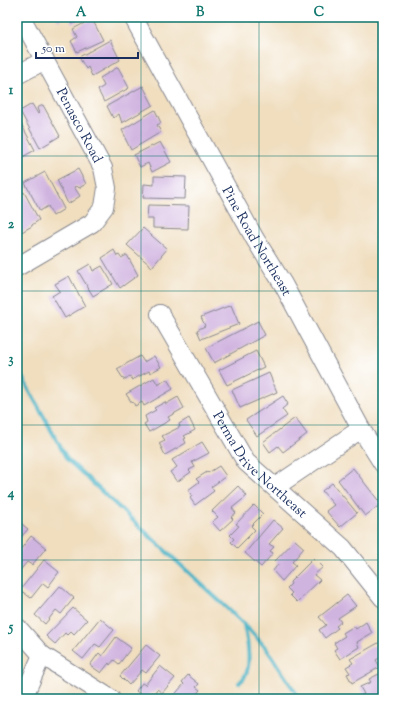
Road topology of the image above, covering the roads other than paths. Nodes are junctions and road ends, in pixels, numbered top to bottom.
1 (22, 17) edge
2 (133, 17) edge
3 (45, 60) junction
4 (17, 75) edge
5 (17, 267) edge
6 (160, 314) dead end
7 (361, 430) junction
8 (383, 464) edge
9 (275, 487) junction
10 (383, 598) edge
11 (17, 627) edge
12 (42, 655) junction
13 (22, 698) edge
14 (111, 699) edge

1 - 3 street, Penasco Road
2 - 7 street, Pine Road Northeast
3 - 4 street
3 - 5 street, Penasco Road
6 - 9 street, Perma Drive Northeast
7 - 8 street, Pine Road Northeast
7 - 9 street
9 - 10 street, Perma Drive Northeast
11 - 12 street
12 - 13 street
12 - 14 street

